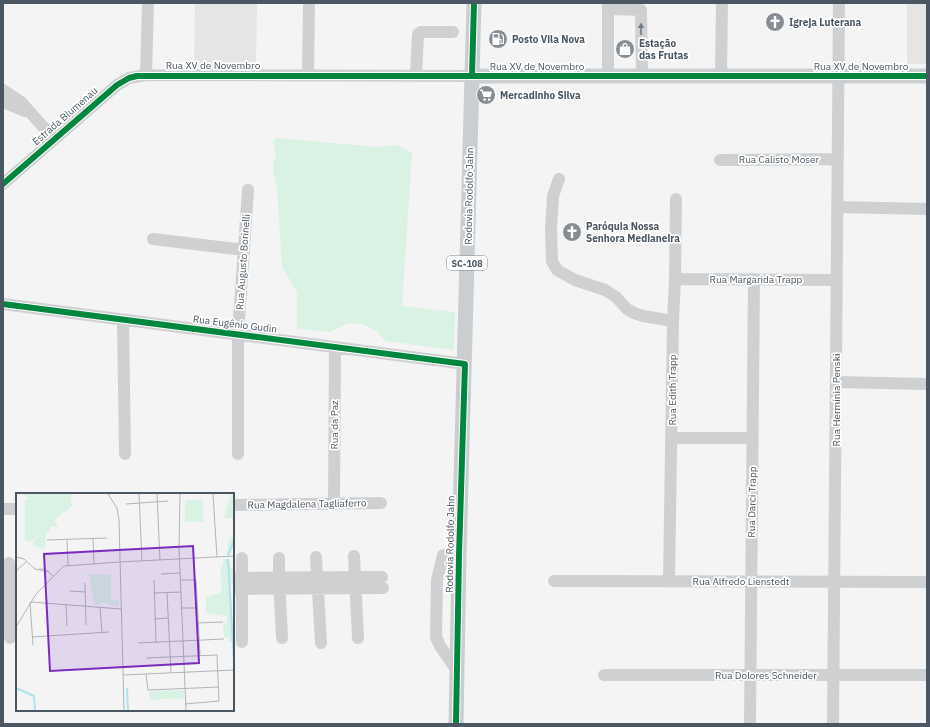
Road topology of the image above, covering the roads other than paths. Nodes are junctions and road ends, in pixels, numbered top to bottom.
1 (148, 3) edge
2 (309, 3) edge
3 (474, 3) edge
4 (722, 3) edge
5 (839, 3) edge
6 (608, 7) edge
7 (453, 32) dead end
8 (146, 75) junction
9 (308, 75) junction
10 (416, 76) junction
11 (472, 76) junction
12 (608, 76) junction
13 (642, 76) junction
14 (721, 76) junction
15 (838, 76) junction
16 (927, 76) edge
17 (3, 90) edge
18 (3, 102) edge
19 (30, 113) junction
20 (54, 139) junction
21 (838, 159) junction
22 (720, 160) dead end
23 (559, 179) dead end
24 (3, 184) edge
25 (248, 190) dead end
26 (676, 199) dead end
27 (837, 207) junction
28 (927, 209) edge
29 (153, 239) dead end
30 (244, 250) junction
31 (675, 279) junction
32 (754, 279) junction
33 (837, 280) junction
34 (3, 304) edge
35 (123, 320) junction
36 (673, 321) junction
37 (238, 334) junction
38 (334, 347) junction
39 (465, 364) junction
40 (836, 382) junction
41 (927, 384) edge
42 (672, 438) junction
43 (752, 438) junction
44 (125, 454) dead end
45 (238, 454) dead end
46 (381, 503) dead end
47 (334, 504) junction
48 (234, 505) edge
49 (3, 509) edge
50 (16, 509) edge
51 (444, 555) dead end
52 (354, 556) dead end
53 (316, 557) dead end
54 (242, 558) dead end
55 (279, 558) dead end
56 (9, 562) dead end
57 (554, 581) dead end
58 (669, 581) junction
59 (751, 581) junction
60 (383, 582) dead end
61 (834, 582) junction
62 (927, 582) edge
63 (279, 583) junction
64 (318, 583) junction
65 (355, 583) junction
66 (237, 584) edge
67 (10, 593) edge
68 (10, 638) dead end
69 (282, 638) dead end
70 (358, 638) dead end
71 (242, 642) dead end
72 (321, 642) dead end
73 (457, 670) junction
74 (604, 675) dead end
75 (750, 675) junction
76 (834, 675) junction
77 (927, 675) edge
78 (456, 724) edge
79 (750, 724) edge
80 (833, 724) edge

1 - 8 street
2 - 9 street
3 - 11 main road, Rodovia Rodolfo Jahn / SC-108
4 - 14 street
5 - 15 street, Rua Hermínia Penski
6 - 12 street
13 -> 6 street
7 - 10 street
8 - 9 street, Rua XV de Novembro
8 - 20 street, Estrada Blumenau
9 - 10 street, Rua XV de Novembro
10 - 11 street, Rua XV de Novembro
11 - 12 main road, Rua XV de Novembro
11 - 39 main road, Rodovia Rodolfo Jahn / SC-108
12 - 13 main road, Rua XV de Novembro
13 - 14 main road, Rua XV de Novembro
14 - 15 main road, Rua XV de Novembro
15 - 16 main road, Rua XV de Novembro
15 - 21 street, Rua Hermínia Penski
17 - 19 street
18 - 19 street
19 - 20 street
20 - 24 street, Estrada Blumenau
21 - 22 street, Rua Calisto Moser
21 - 27 street, Rua Hermínia Penski
23 - 36 street
25 - 30 street, Rua Augusto Borinelli
26 - 31 street, Rua Edith Trapp
27 - 28 street
27 - 33 street, Rua Hermínia Penski
29 - 30 street
30 - 37 street, Rua Augusto Borinelli
31 - 32 street, Rua Margarida Trapp
31 - 36 street, Rua Edith Trapp
32 - 33 street, Rua Margarida Trapp
32 - 43 street, Rua Darci Trapp
33 - 40 street, Rua Hermínia Penski
34 - 35 street, Rua Eugênio Gudin
35 - 37 street, Rua Eugênio Gudin
35 - 44 street
36 - 42 street, Rua Edith Trapp
37 - 38 street, Rua Eugênio Gudin
37 - 45 street, Rua Augusto Borinelli
38 - 39 street, Rua Eugênio Gudin
38 - 47 street, Rua da Paz
39 - 73 main road, Rodovia Rodolfo Jahn / SC-108
40 - 41 street
40 - 61 street, Rua Hermínia Penski
42 - 43 street
42 - 58 street, Rua Edith Trapp
43 - 59 street, Rua Darci Trapp
46 - 47 street, Rua Magdalena Tagliaferro
47 - 48 street, Rua Magdalena Tagliaferro
49 - 50 street
51 - 73 street
52 - 65 street
53 - 64 street
54 - 66 street
55 - 63 street
56 - 67 street
57 - 58 street, Rua Alfredo Lienstedt
58 - 59 street, Rua Alfredo Lienstedt
59 - 61 street, Rua Alfredo Lienstedt
59 - 75 street, Rua Darci Trapp
60 - 65 street
61 - 62 street, Rua Alfredo Lienstedt
61 - 76 street, Rua Hermínia Penski
63 - 64 street
63 - 66 street
63 - 69 street
64 - 65 street
64 - 72 street
65 - 70 street
66 - 71 street
67 - 68 street
73 - 78 main road, Rodovia Rodolfo Jahn / SC-108
74 - 75 street, Rua Dolores Schneider
75 - 76 street, Rua Dolores Schneider
75 - 79 street, Rua Darci Trapp
76 - 77 street, Rua Dolores Schneider
76 - 80 street, Rua Hermínia Penski

